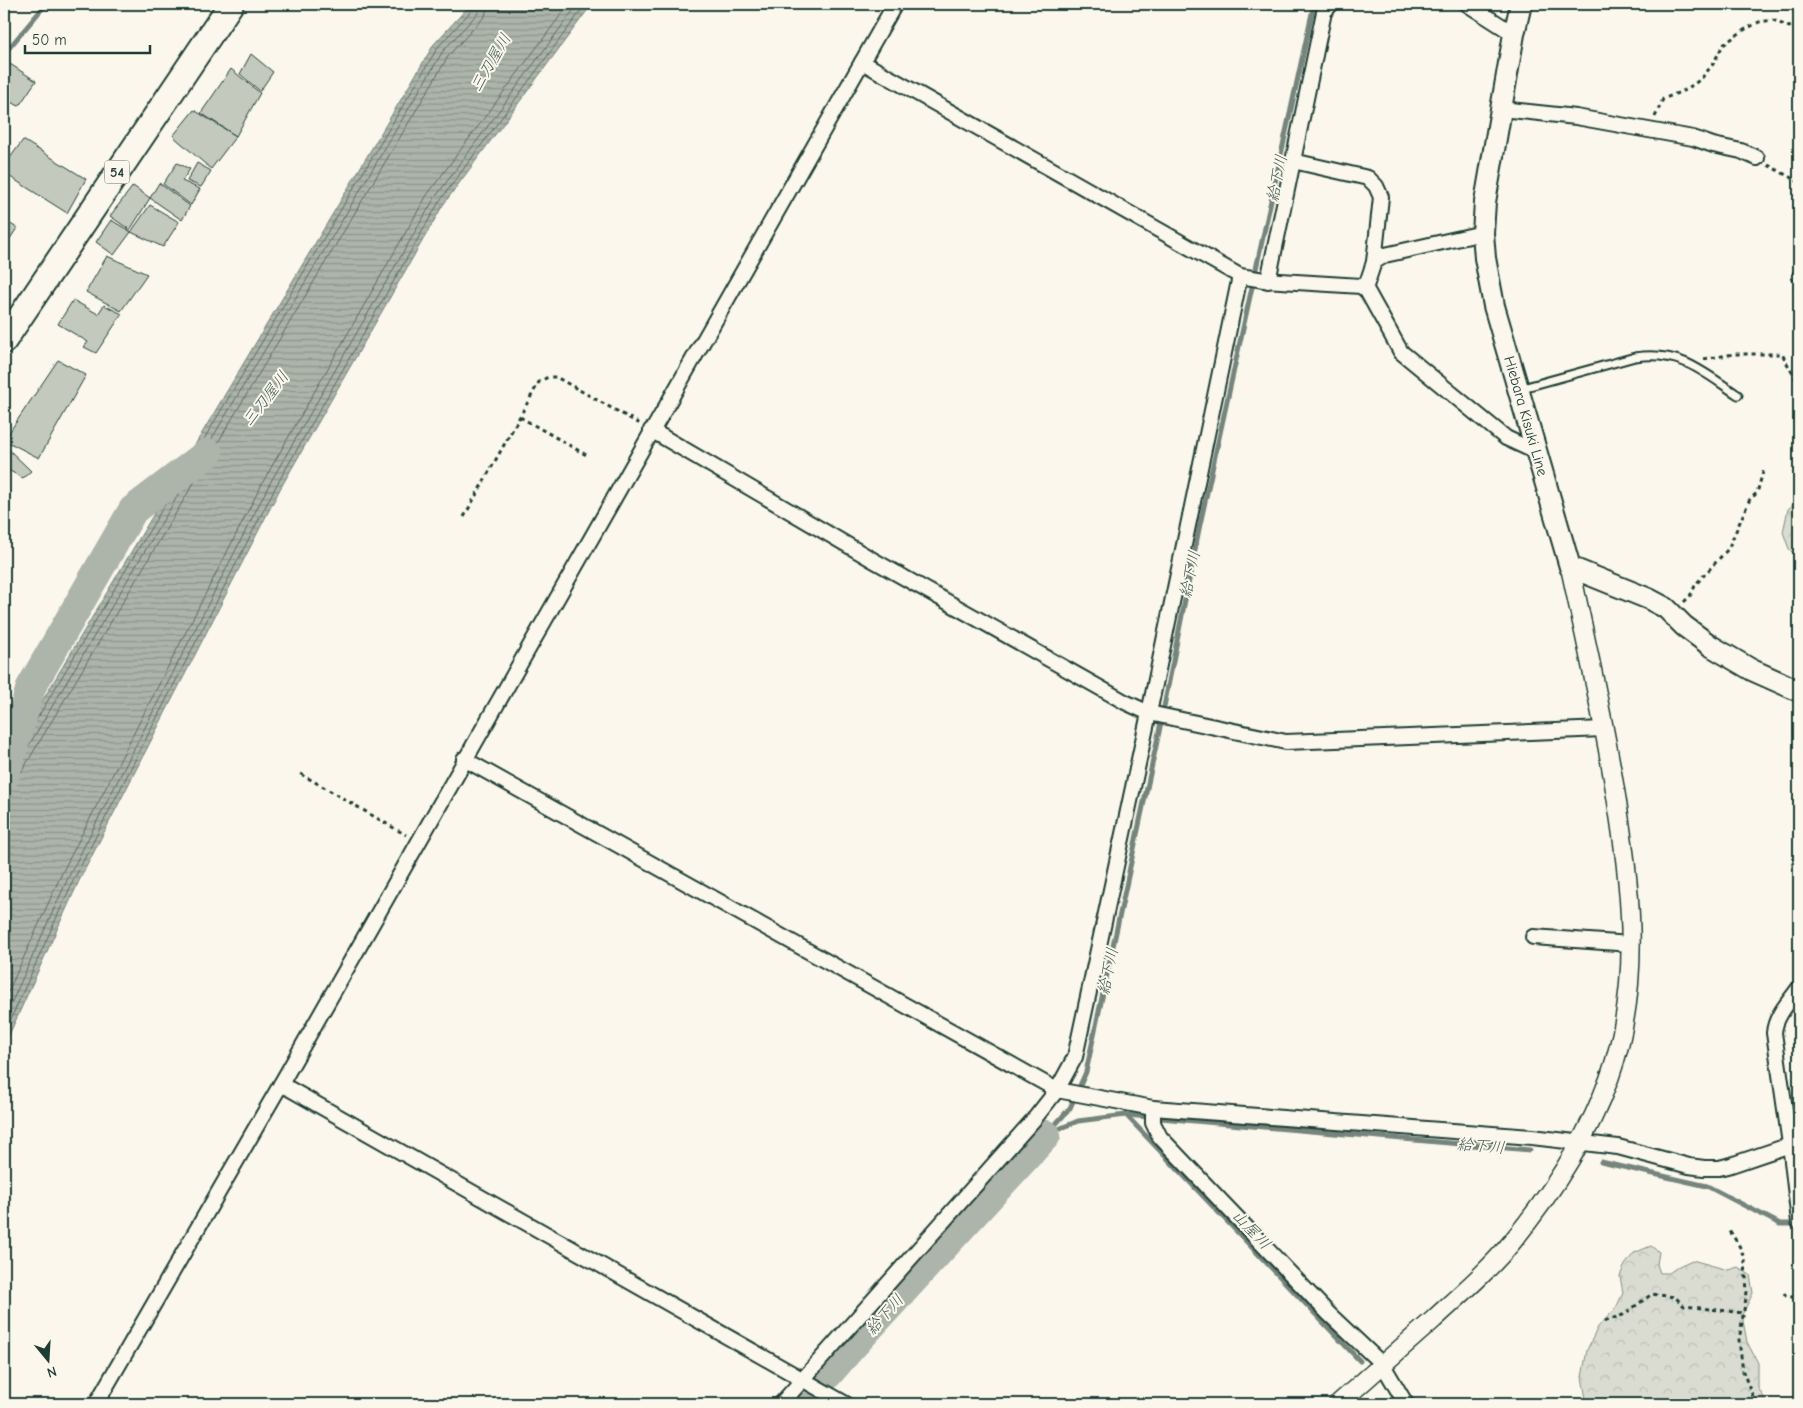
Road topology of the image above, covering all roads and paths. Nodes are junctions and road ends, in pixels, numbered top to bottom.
1 (231, 4) edge
2 (895, 4) edge
3 (1331, 4) edge
4 (1467, 4) edge
5 (1521, 4) edge
6 (1799, 21) edge
7 (1514, 34) junction
8 (862, 62) junction
9 (1502, 109) junction
10 (1648, 131) junction
11 (1757, 158) joint
12 (1293, 161) junction
13 (1799, 182) edge
14 (1483, 233) junction
15 (1374, 262) junction
16 (1799, 264) edge
17 (1244, 277) junction
18 (1266, 281) junction
19 (1365, 289) junction
20 (1799, 297) edge
21 (4, 341) edge
22 (1688, 363) junction
23 (1799, 385) edge
24 (1518, 389) junction
25 (1738, 395) dead end
26 (520, 417) junction
27 (651, 430) junction
28 (1536, 452) junction
29 (588, 456) dead end
30 (1764, 468) dead end
31 (464, 517) dead end
32 (1570, 568) junction
33 (1672, 615) junction
34 (1799, 692) edge
35 (1158, 716) junction
36 (1604, 729) junction
37 (464, 759) junction
38 (301, 774) dead end
39 (417, 842) junction
40 (1533, 937) dead end
41 (1631, 944) junction
42 (1799, 988) edge
43 (280, 1084) junction
44 (1061, 1091) junction
45 (1153, 1115) junction
46 (1581, 1142) junction
47 (1795, 1143) edge
48 (1799, 1217) edge
49 (1799, 1222) edge
50 (1730, 1232) dead end
51 (1784, 1293) dead end
52 (1799, 1298) edge
53 (1744, 1313) junction
54 (1605, 1321) dead end
55 (1383, 1365) junction
56 (806, 1382) junction
57 (96, 1404) edge
58 (781, 1404) edge
59 (846, 1404) edge
60 (1338, 1404) edge
61 (1406, 1404) edge
62 (1760, 1404) edge

1 - 21 highway, 54
2 - 8 street
3 - 12 street
4 - 7 street
5 - 7 main road, Hiebara Kisuki Line
6 - 10 path
7 - 9 main road, Hiebara Kisuki Line
8 - 17 street
8 - 27 street
9 - 10 street
9 - 14 main road, Hiebara Kisuki Line
10 - 11 street
11 - 13 path
12 - 15 street
12 - 18 street
14 - 15 street
14 - 24 main road, Hiebara Kisuki Line
15 - 19 street
16 - 20 path
17 - 18 street
17 - 35 street
18 - 19 street
19 - 28 street
22 - 23 path
22 - 24 lane
22 - 25 lane
24 - 28 main road, Hiebara Kisuki Line
26 - 27 path
26 - 29 path
26 - 31 path
27 - 35 street
27 - 37 street
28 - 32 main road, Hiebara Kisuki Line
30 - 33 path
32 - 33 main road
32 - 36 street
33 - 34 main road
35 - 36 street
35 - 44 street
36 - 41 street
37 - 39 street
37 - 44 street
38 - 39 path
39 - 43 street
40 - 41 street
41 - 46 street
42 - 47 street
43 - 56 street
43 - 57 street
44 - 45 street
44 - 56 street
45 - 46 street
45 - 55 street
46 - 47 street
46 - 55 street
47 - 48 street
48 - 49 street
50 - 53 path
51 - 52 path
53 - 54 path
53 - 62 path
55 - 60 street
55 - 61 street
56 - 58 street
56 - 59 street

